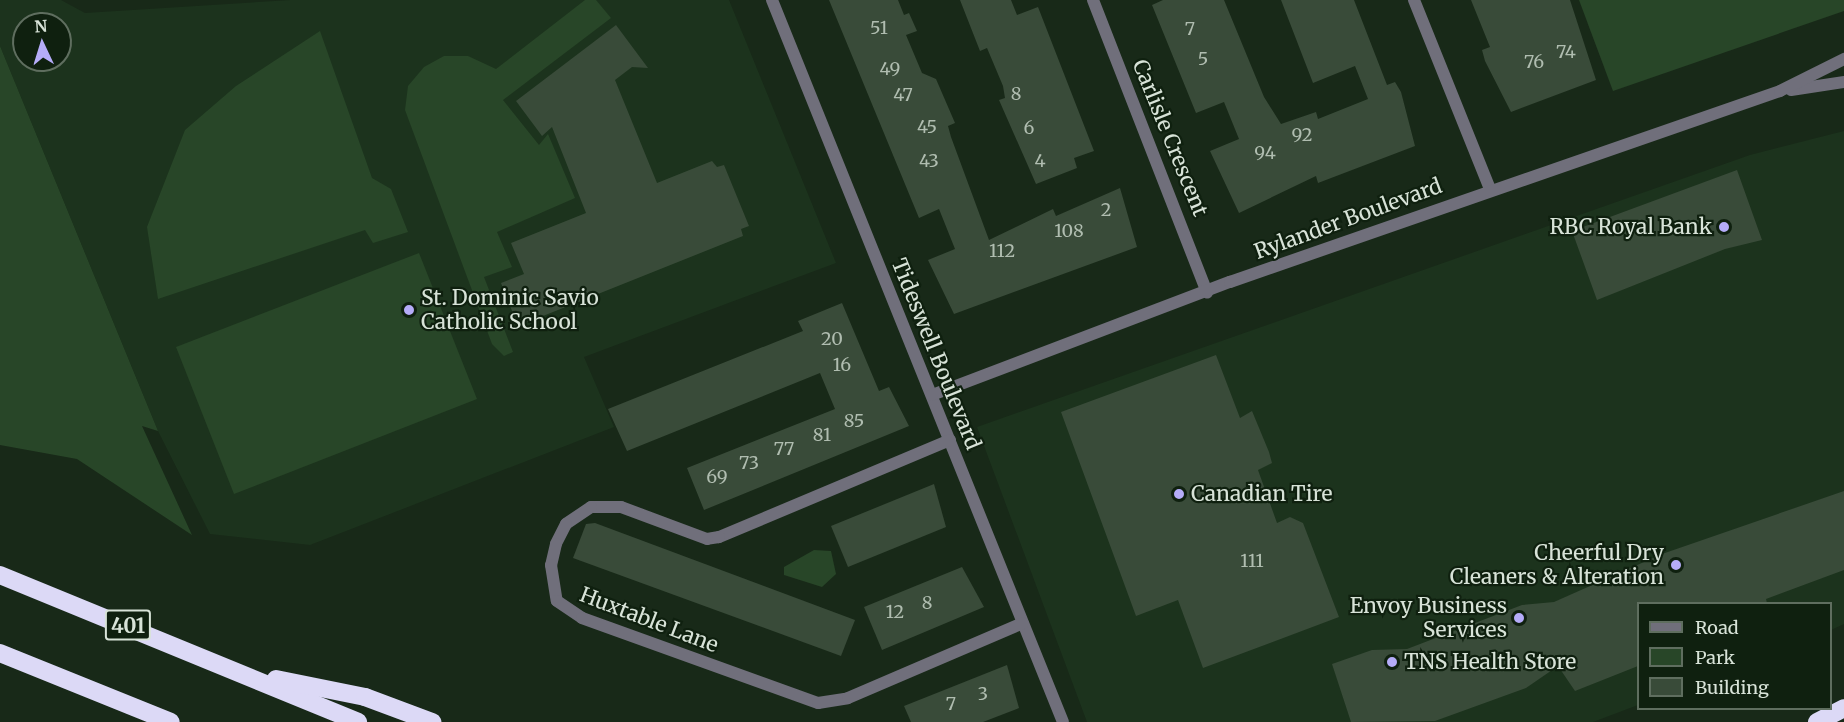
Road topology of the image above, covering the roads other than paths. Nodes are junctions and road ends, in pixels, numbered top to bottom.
1 (771, 0) edge
2 (1093, 0) edge
3 (1414, 0) edge
4 (1844, 59) edge
5 (1844, 82) edge
6 (1780, 91) junction
7 (1490, 189) junction
8 (1206, 292) junction
9 (932, 394) junction
10 (950, 440) junction
11 (0, 575) edge
12 (1023, 623) junction
13 (0, 653) edge
14 (256, 676) junction
15 (1844, 708) edge
16 (171, 722) edge
17 (358, 722) edge
18 (432, 722) edge
19 (1063, 722) edge
20 (1817, 722) edge

1 - 9 street, Tideswell Boulevard
2 - 8 street, Carlisle Crescent
3 - 7 street
4 - 6 street, Rylander Boulevard
5 - 6 street, Rylander Boulevard
6 - 7 street, Rylander Boulevard
7 - 8 street, Rylander Boulevard
8 - 9 street, Rylander Boulevard
9 - 10 street, Tideswell Boulevard
10 - 12 street, Tideswell Boulevard
10 - 12 street, Huxtable Lane
11 - 14 highway, 401
12 - 19 street, Tideswell Boulevard
13 - 16 highway
14 - 17 highway, 401
14 - 18 highway
15 - 20 highway

